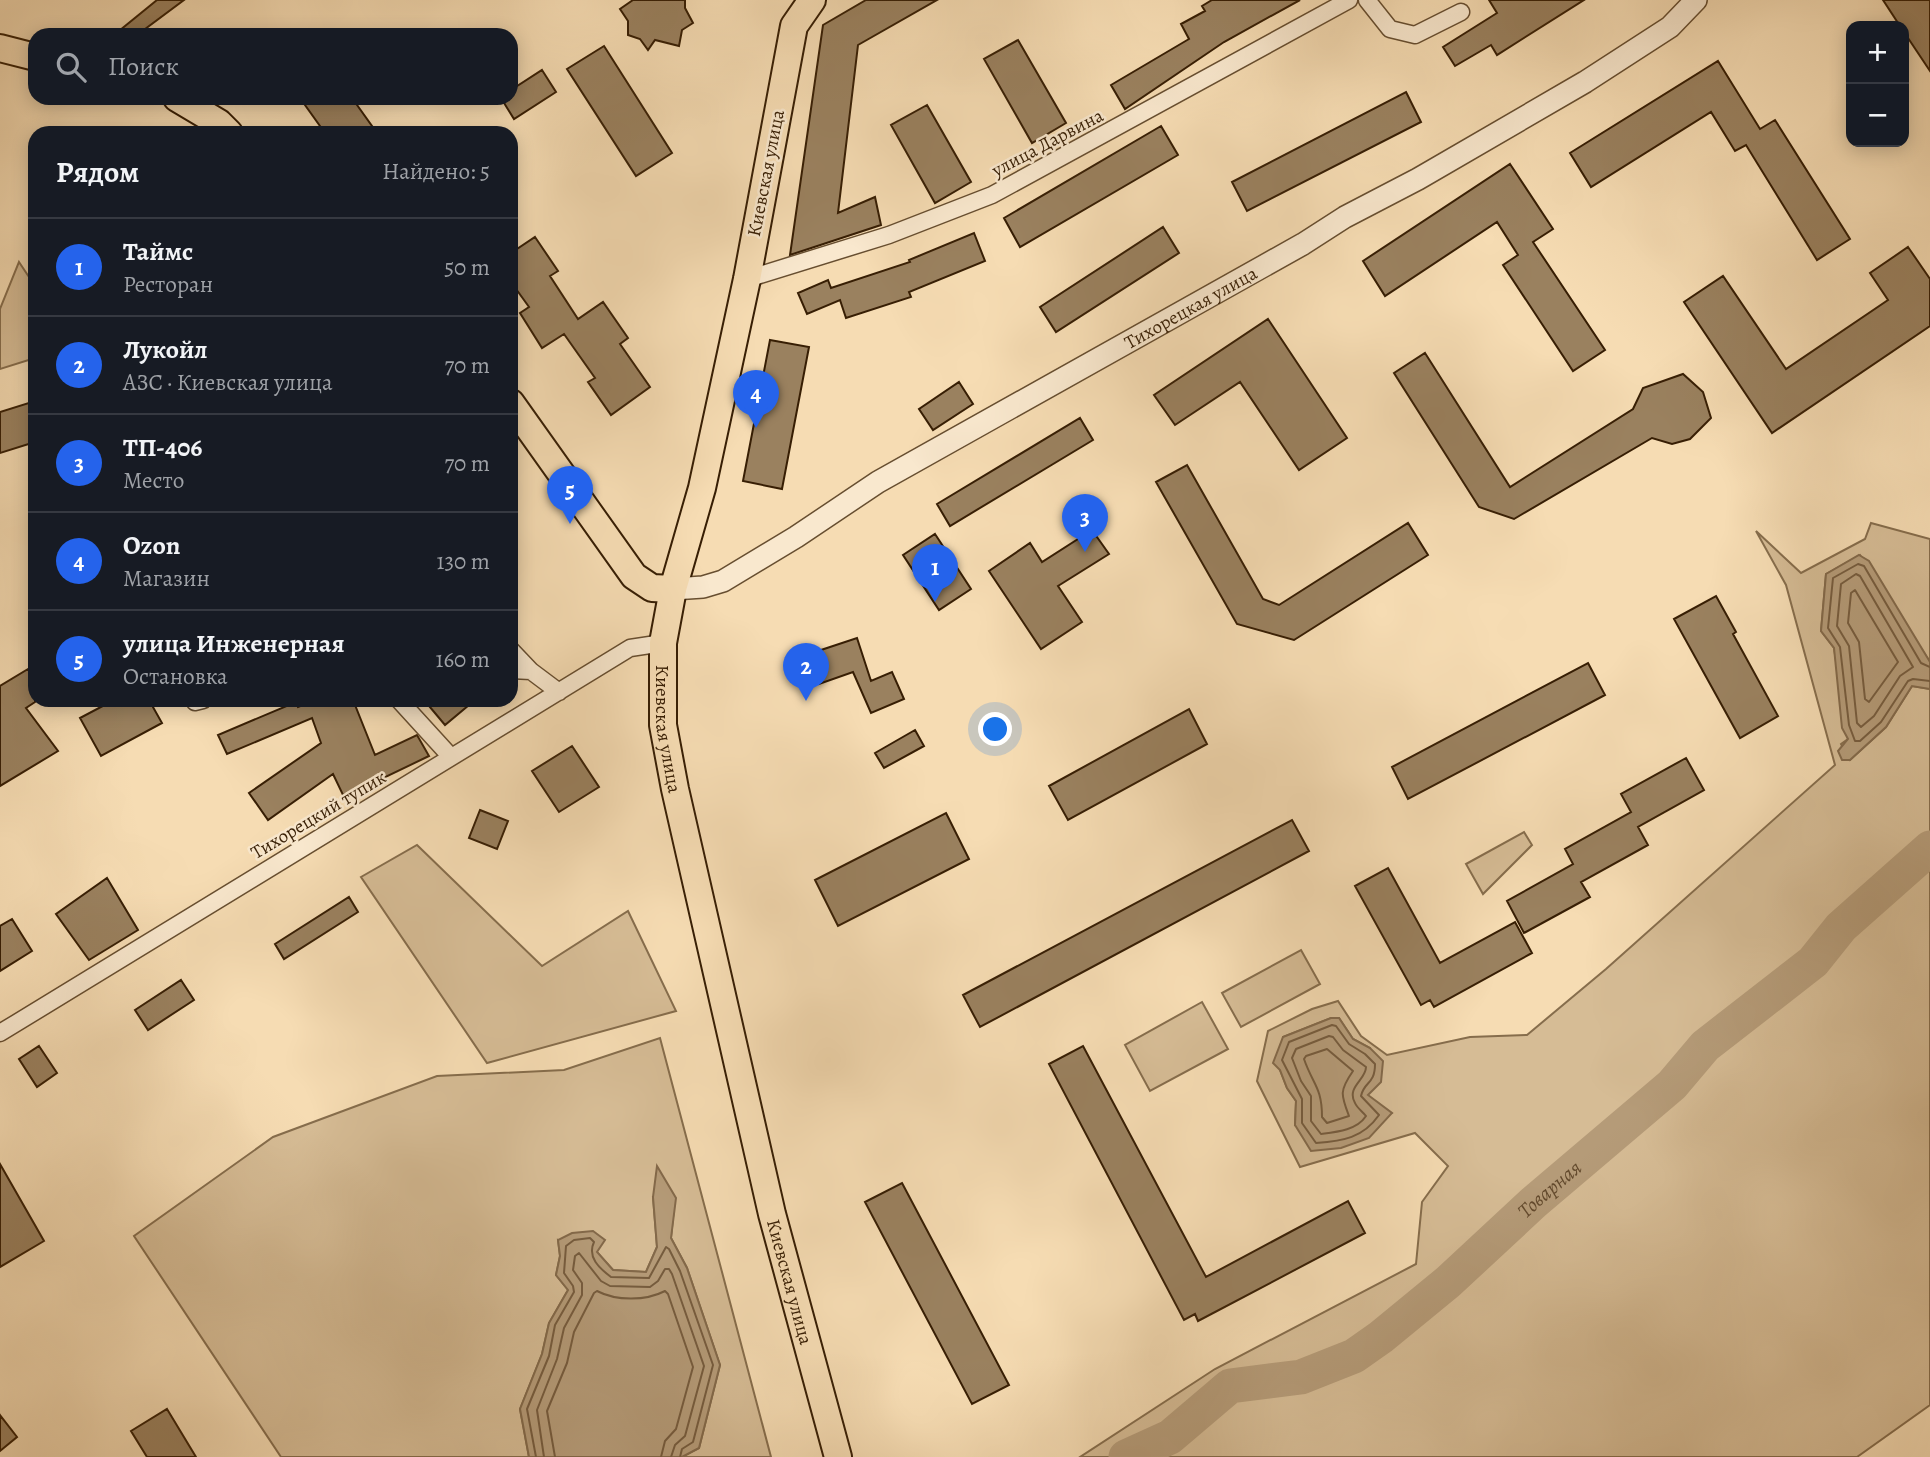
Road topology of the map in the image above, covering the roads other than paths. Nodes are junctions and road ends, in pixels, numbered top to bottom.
1 (812, 0) edge
2 (1349, 0) edge
3 (1367, 0) edge
4 (1696, 0) edge
5 (1461, 12) dead end
6 (0, 48) edge
7 (28, 55) edge
8 (189, 105) edge
9 (222, 126) edge
10 (747, 279) junction
11 (518, 413) edge
12 (673, 589) junction
13 (663, 643) junction
14 (518, 657) edge
15 (518, 670) edge
16 (531, 671) junction
17 (559, 692) junction
18 (405, 707) edge
19 (451, 757) junction
20 (0, 1033) edge
21 (838, 1457) edge

1 - 10 main road, Киевская улица
2 - 10 street, улица Дарвина
3 - 5 street
4 - 12 street, Тихорецкая улица
6 - 7 main road
8 - 9 main road
10 - 12 main road, Киевская улица
11 - 12 main road
12 - 13 main road, Киевская улица
13 - 17 street, Тихорецкий тупик
13 - 21 main road, Киевская улица
14 - 16 street
15 - 16 street
16 - 17 street
17 - 19 street, Тихорецкий тупик
18 - 19 street
19 - 20 street, Тихорецкий тупик

